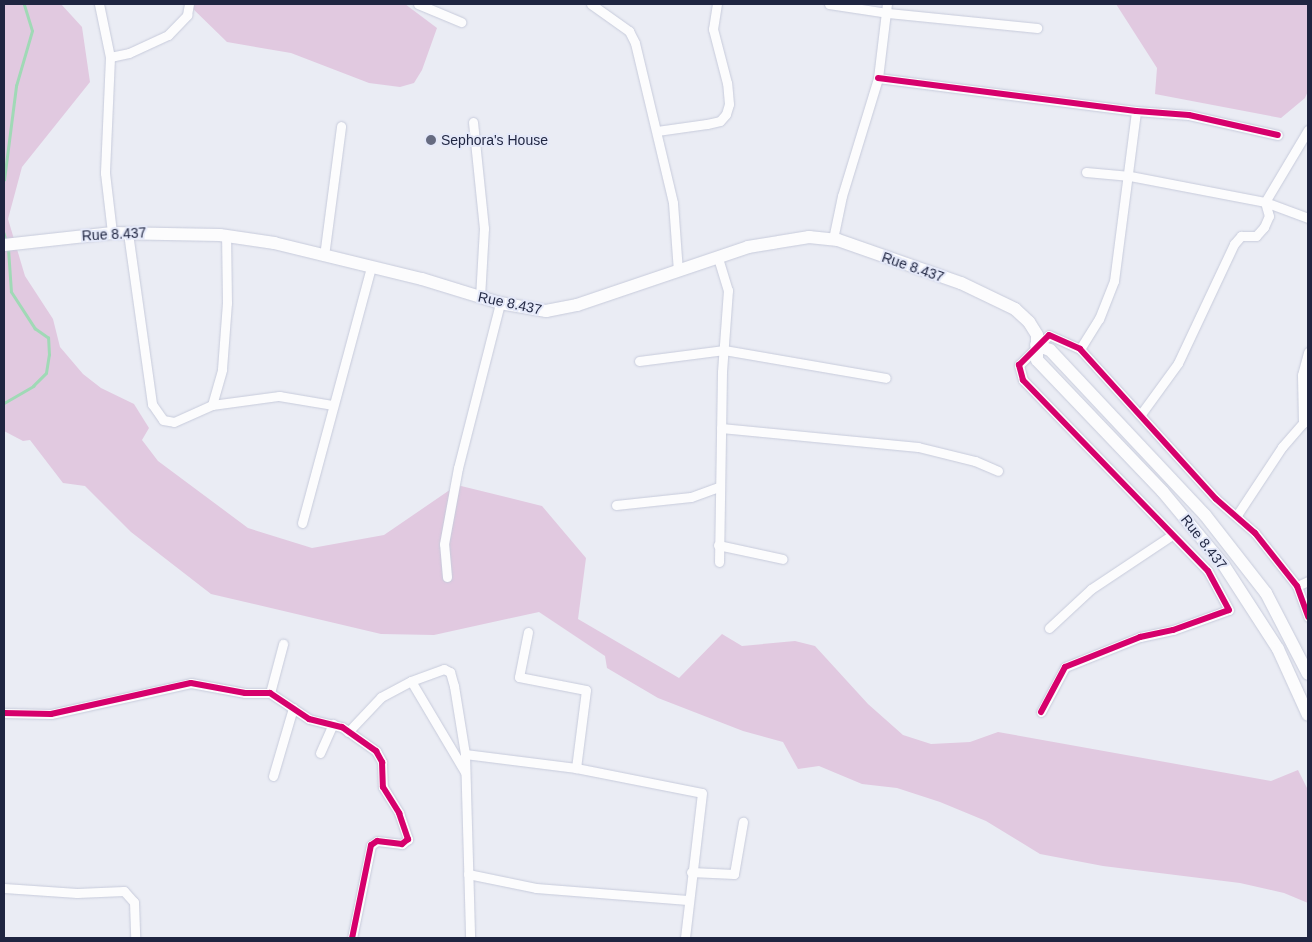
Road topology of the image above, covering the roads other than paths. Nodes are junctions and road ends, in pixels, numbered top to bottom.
1 (99, 4) edge
2 (189, 4) edge
3 (418, 4) edge
4 (591, 4) edge
5 (717, 4) edge
6 (829, 4) edge
7 (887, 9) edge
8 (462, 22) dead end
9 (1037, 28) dead end
10 (110, 57) junction
11 (878, 78) junction
12 (1136, 111) junction
13 (473, 122) dead end
14 (341, 126) dead end
15 (1308, 130) edge
16 (657, 131) junction
17 (1278, 135) dead end
18 (1086, 172) dead end
19 (1130, 176) junction
20 (1266, 202) junction
21 (1308, 218) edge
22 (112, 233) junction
23 (128, 233) junction
24 (226, 235) junction
25 (832, 239) junction
26 (8, 244) edge
27 (324, 256) junction
28 (718, 258) junction
29 (371, 268) junction
30 (678, 271) junction
31 (480, 297) junction
32 (500, 303) junction
33 (1036, 345) junction
34 (1080, 349) junction
35 (724, 350) junction
36 (1308, 352) edge
37 (639, 361) dead end
38 (886, 378) dead end
39 (212, 405) junction
40 (333, 405) junction
41 (1141, 414) junction
42 (1306, 422) edge
43 (721, 428) junction
44 (998, 471) dead end
45 (719, 487) junction
46 (616, 505) dead end
47 (1236, 515) junction
48 (302, 523) dead end
49 (1172, 535) junction
50 (718, 545) junction
51 (783, 560) dead end
52 (719, 562) dead end
53 (447, 577) dead end
54 (1308, 581) edge
55 (1296, 586) junction
56 (1308, 616) edge
57 (1049, 628) dead end
58 (528, 632) dead end
59 (283, 644) dead end
60 (1308, 674) edge
61 (412, 681) junction
62 (270, 693) junction
63 (293, 708) junction
64 (1041, 712) dead end
65 (4, 713) edge
66 (1308, 715) edge
67 (333, 724) junction
68 (348, 732) junction
69 (320, 753) dead end
70 (466, 754) junction
71 (576, 768) junction
72 (466, 775) junction
73 (273, 776) dead end
74 (742, 822) dead end
75 (691, 872) junction
76 (468, 874) junction
77 (4, 888) edge
78 (688, 900) junction
79 (135, 938) edge
80 (352, 938) edge
81 (470, 938) edge
82 (685, 938) edge

1 - 10 street
2 - 10 street
3 - 8 street
4 - 16 street
5 - 16 street
6 - 7 street
7 - 9 street
7 - 11 street
10 - 22 street
11 - 12 street
11 - 25 street
12 - 17 street
12 - 19 street
13 - 31 street
14 - 27 street
15 - 20 street
16 - 30 street
18 - 19 street
19 - 20 street
19 - 34 street
20 - 21 street
20 - 41 street
22 - 23 main road, Rue 8.437
22 - 26 main road, Rue 8.437
23 - 24 main road, Rue 8.437
23 - 39 street
24 - 27 main road, Rue 8.437
24 - 39 street
25 - 28 main road, Rue 8.437
25 - 33 main road, Rue 8.437
27 - 29 main road, Rue 8.437
28 - 30 main road, Rue 8.437
28 - 35 street
29 - 31 main road, Rue 8.437
29 - 40 street
30 - 32 main road, Rue 8.437
31 - 32 main road, Rue 8.437
32 - 53 street
33 - 34 street
33 - 49 street
33 - 60 main road, Rue 8.437
33 - 66 main road, Rue 8.437
34 - 41 street
35 - 37 street
35 - 38 street
35 - 43 street
36 - 42 street
39 - 40 street
40 - 48 street
41 - 47 street
42 - 47 street
43 - 44 street
43 - 45 street
45 - 46 street
45 - 50 street
47 - 55 street
49 - 57 street
49 - 64 street
50 - 51 street
50 - 52 street
54 - 55 street
55 - 56 street
58 - 71 street
59 - 62 street
61 - 68 street
61 - 70 street
61 - 72 street
62 - 63 street
62 - 65 street
63 - 67 street
63 - 73 street
67 - 68 street
67 - 69 street
68 - 80 street
70 - 71 street
70 - 72 street
71 - 75 street
72 - 76 street
74 - 75 street
75 - 78 street
76 - 78 street
76 - 81 street
77 - 79 street
78 - 82 street

